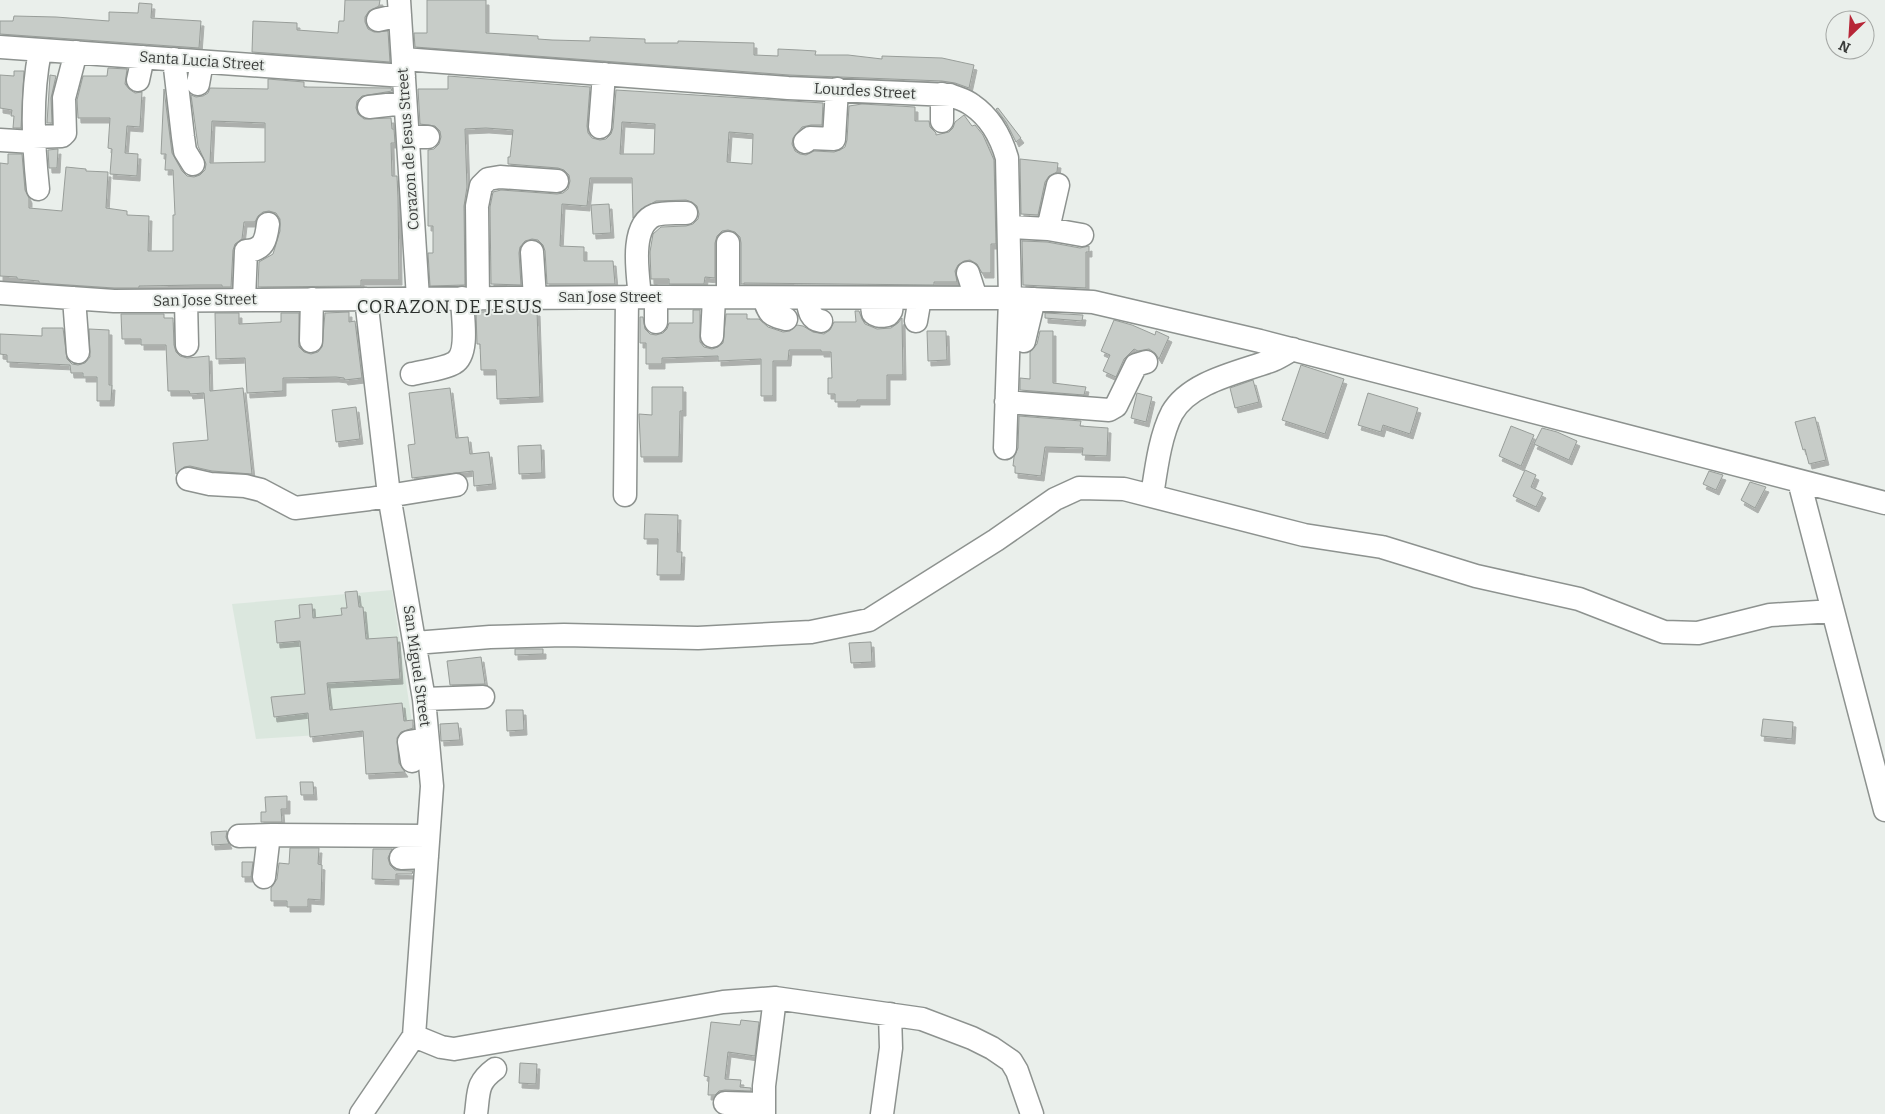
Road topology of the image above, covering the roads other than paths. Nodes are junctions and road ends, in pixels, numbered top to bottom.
1 (392, 12) edge
2 (0, 47) edge
3 (40, 51) junction
4 (76, 52) junction
5 (143, 57) junction
6 (174, 60) junction
7 (202, 62) junction
8 (404, 68) junction
9 (604, 74) junction
10 (138, 80) dead end
11 (841, 83) junction
12 (198, 84) dead end
13 (942, 94) junction
14 (405, 103) junction
15 (369, 107) dead end
16 (942, 121) dead end
17 (600, 127) dead end
18 (806, 134) dead end
19 (33, 139) junction
20 (0, 140) edge
21 (193, 164) dead end
22 (557, 181) dead end
23 (1058, 185) dead end
24 (38, 189) dead end
25 (686, 213) dead end
26 (268, 224) dead end
27 (1009, 227) junction
28 (1048, 229) junction
29 (1082, 235) dead end
30 (728, 244) dead end
31 (532, 252) dead end
32 (968, 273) dead end
33 (0, 293) edge
34 (641, 297) junction
35 (74, 298) junction
36 (418, 298) junction
37 (470, 298) junction
38 (535, 298) junction
39 (721, 298) junction
40 (764, 298) junction
41 (807, 298) junction
42 (920, 298) junction
43 (976, 298) junction
44 (1010, 298) junction
45 (312, 299) junction
46 (366, 299) junction
47 (1034, 299) junction
48 (244, 300) junction
49 (186, 301) junction
50 (786, 320) dead end
51 (821, 321) dead end
52 (916, 321) dead end
53 (656, 322) dead end
54 (712, 336) dead end
55 (311, 341) dead end
56 (1024, 341) dead end
57 (187, 345) dead end
58 (1293, 349) junction
59 (78, 352) dead end
60 (1146, 362) dead end
61 (412, 374) dead end
62 (1006, 402) junction
63 (1005, 448) dead end
64 (188, 478) dead end
65 (1799, 481) junction
66 (456, 485) dead end
67 (389, 495) junction
68 (626, 495) dead end
69 (1152, 496) junction
70 (1885, 503) edge
71 (1833, 611) junction
72 (415, 642) junction
73 (483, 697) dead end
74 (424, 699) junction
75 (428, 739) junction
76 (412, 761) dead end
77 (1885, 810) edge
78 (272, 835) junction
79 (239, 836) dead end
80 (427, 846) junction
81 (402, 858) dead end
82 (264, 877) dead end
83 (775, 998) junction
84 (890, 1014) junction
85 (414, 1036) junction
86 (495, 1069) dead end
87 (725, 1103) dead end
88 (764, 1109) edge
89 (361, 1114) edge
90 (476, 1114) edge
91 (882, 1114) edge
92 (1032, 1114) edge

1 - 8 street, Corazon de Jesus Street
2 - 3 street, Santa Lucia Street
3 - 4 street, Santa Lucia Street
3 - 19 street
4 - 5 street, Santa Lucia Street
4 - 19 street
5 - 6 street, Santa Lucia Street
5 - 10 street
6 - 7 street, Santa Lucia Street
6 - 21 street
7 - 8 street, Santa Lucia Street
7 - 12 street
8 - 9 street, Lourdes Street
8 - 14 street, Corazon de Jesus Street
9 - 11 street, Lourdes Street
9 - 17 street
11 - 13 street, Lourdes Street
11 - 18 street
13 - 16 street
13 - 27 street, Lourdes Street
14 - 15 street
14 - 36 street, Corazon de Jesus Street
19 - 20 street
19 - 24 street
22 - 37 street
23 - 28 street
25 - 34 street
26 - 48 street
27 - 28 street
27 - 44 street, Lourdes Street
28 - 29 street
30 - 39 street
31 - 38 street
32 - 43 street
33 - 35 street, San Jose Street
34 - 38 street, San Jose Street
34 - 39 street, San Jose Street
34 - 53 street
34 - 68 street
35 - 49 street, San Jose Street
35 - 59 street
36 - 37 street, San Jose Street
36 - 46 street, San Jose Street
37 - 38 street, San Jose Street
37 - 61 street
39 - 40 street, San Jose Street
39 - 54 street
40 - 41 street, San Jose Street
40 - 50 street
41 - 42 street, San Jose Street
41 - 51 street
42 - 43 street, San Jose Street
42 - 52 street
43 - 44 street, San Jose Street
44 - 47 street, San Jose Street
44 - 62 street, Lourdes Street
45 - 46 street, San Jose Street
45 - 48 street, San Jose Street
45 - 55 street
46 - 67 street, San Miguel Street
47 - 56 street
47 - 58 street, San Jose Street
48 - 49 street, San Jose Street
49 - 57 street
58 - 65 street, San Jose Street
58 - 69 street
60 - 62 street
62 - 63 street, Lourdes Street
64 - 67 street
65 - 70 street, San Jose Street
65 - 71 street
66 - 67 street
67 - 72 street, San Miguel Street
69 - 71 street
69 - 72 street
71 - 77 street
72 - 74 street, San Miguel Street
73 - 74 street
74 - 75 street, San Miguel Street
75 - 76 street
75 - 80 street, San Miguel Street
78 - 79 street
78 - 80 street
78 - 82 street
80 - 81 street
80 - 85 street, San Miguel Street
83 - 84 street
83 - 85 street
83 - 88 street
84 - 91 street
84 - 92 street
85 - 89 street
86 - 90 street
87 - 88 street

